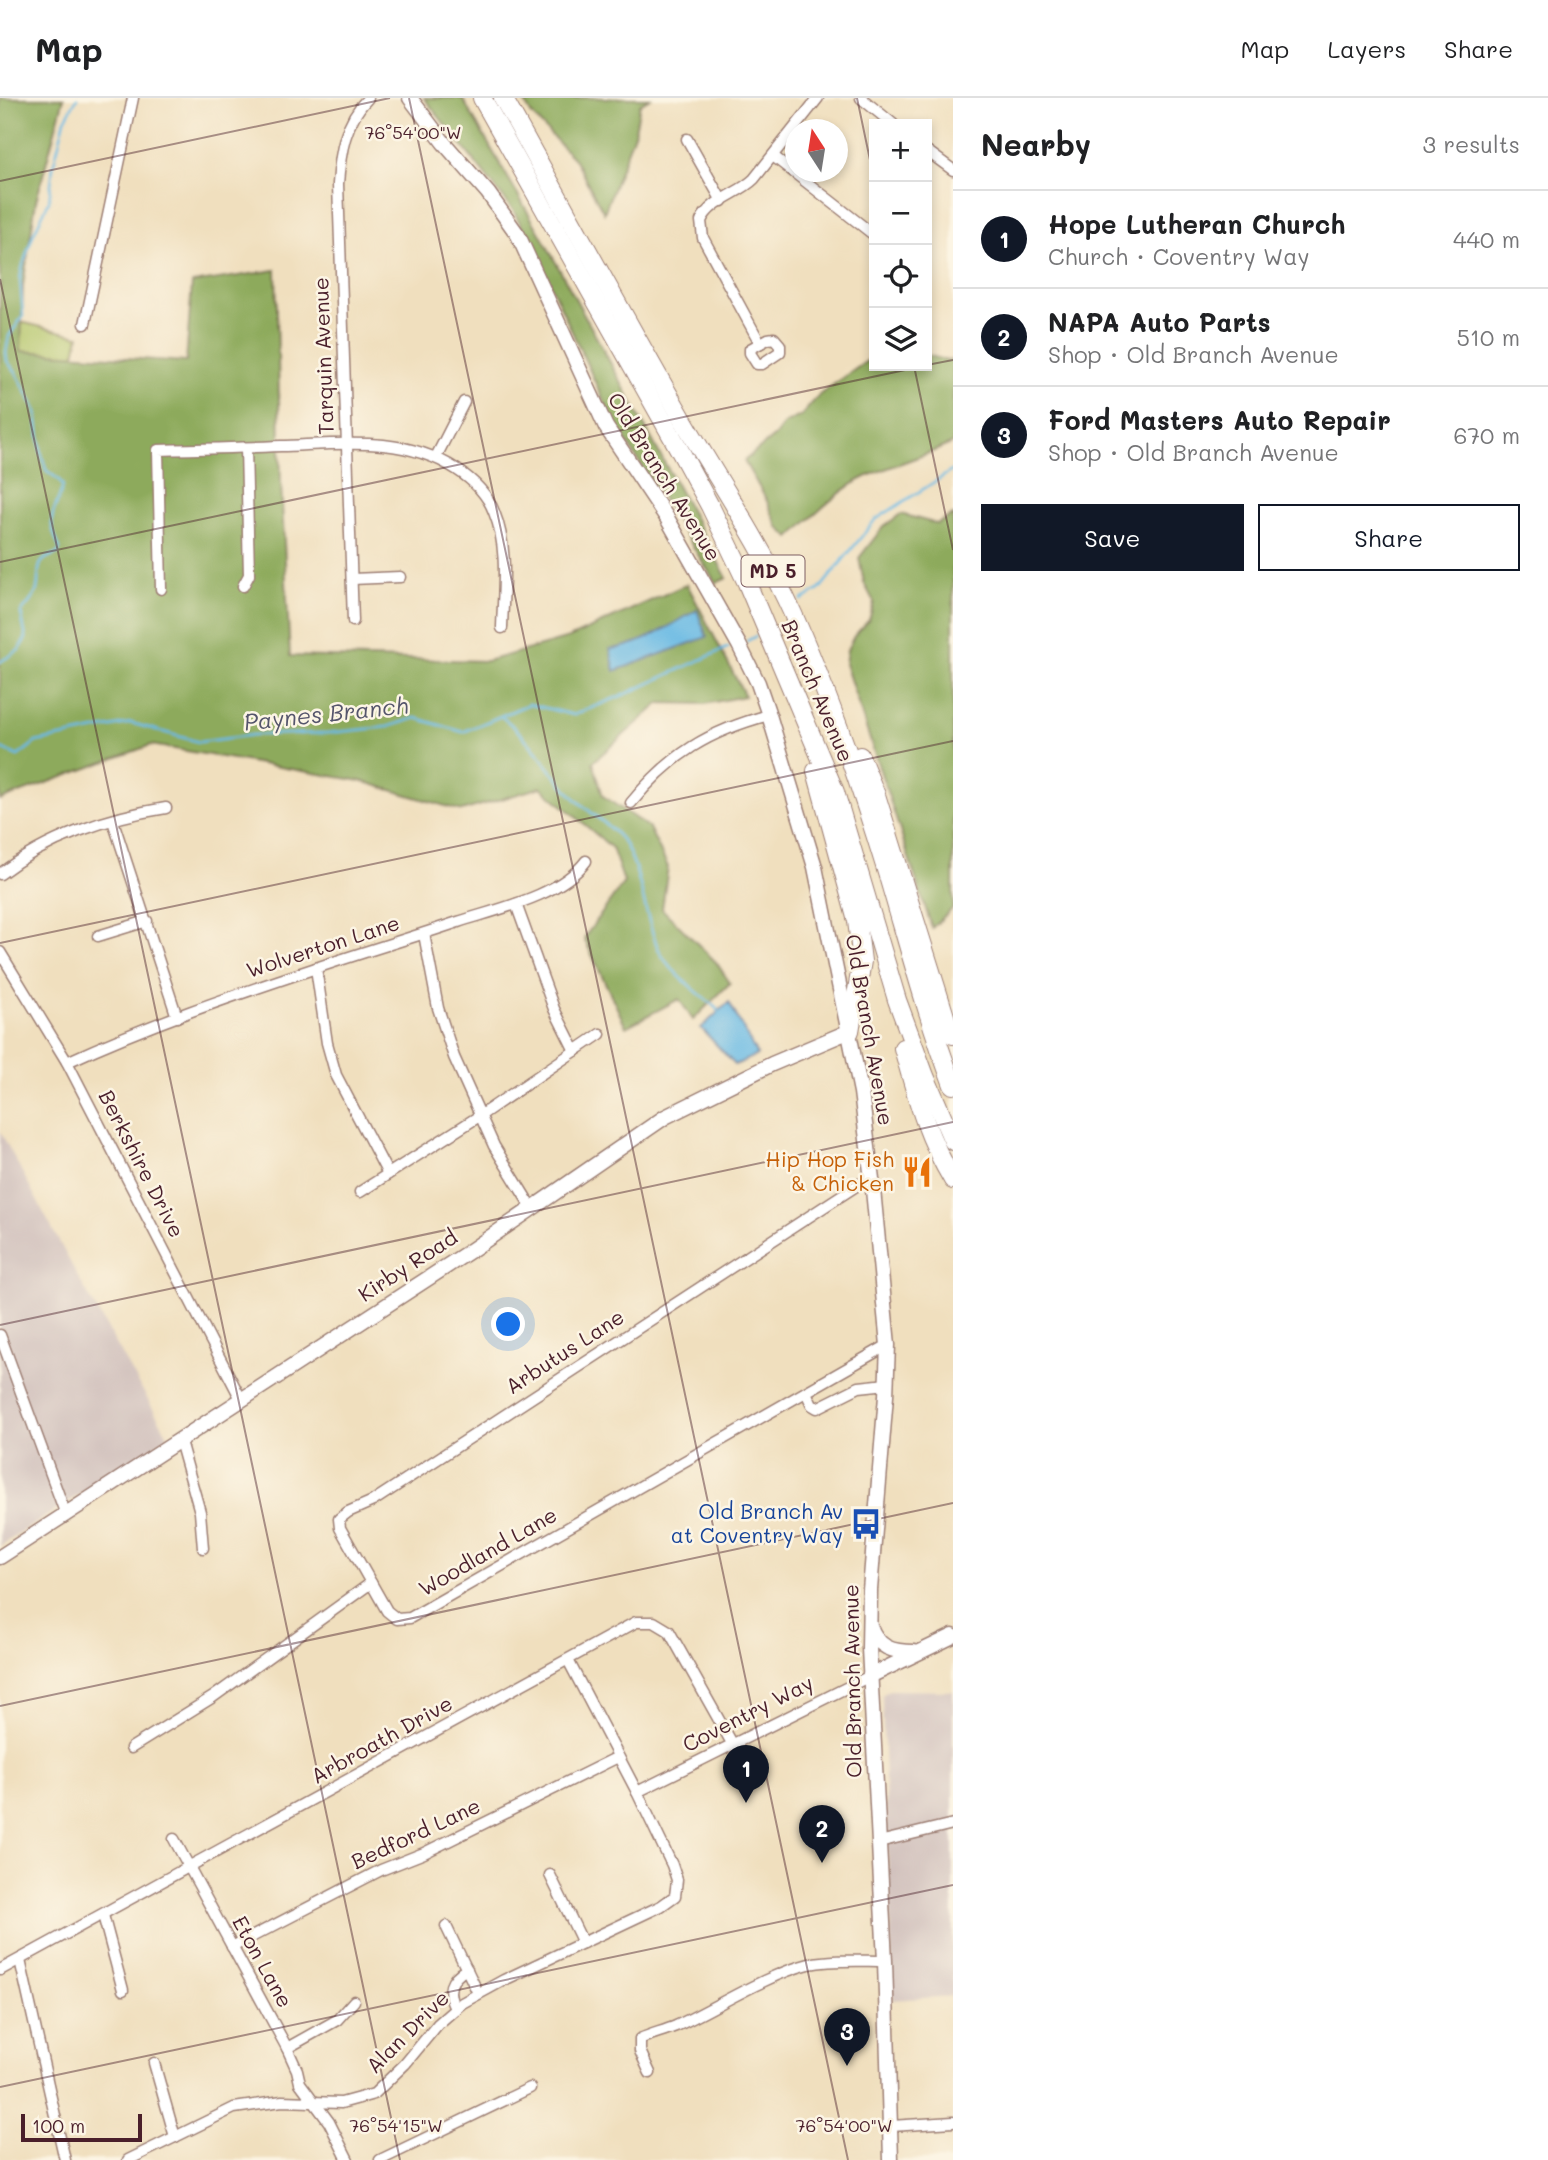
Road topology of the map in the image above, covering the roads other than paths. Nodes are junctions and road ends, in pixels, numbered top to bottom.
1 (133, 98) edge
2 (368, 98) edge
3 (410, 98) edge
4 (482, 98) edge
5 (503, 98) edge
6 (818, 98) edge
7 (861, 98) edge
8 (887, 119) edge
9 (687, 139) dead end
10 (932, 154) edge
11 (773, 156) junction
12 (953, 170) edge
13 (722, 201) junction
14 (869, 231) edge
15 (85, 324) dead end
16 (760, 343) dead end
17 (464, 402) dead end
18 (346, 444) junction
19 (246, 448) junction
20 (436, 457) junction
21 (400, 577) dead end
22 (352, 579) junction
23 (243, 586) dead end
24 (161, 589) dead end
25 (793, 614) junction
26 (353, 621) dead end
27 (502, 628) dead end
28 (791, 691) junction
29 (769, 715) junction
30 (631, 803) dead end
31 (166, 808) dead end
32 (113, 821) junction
33 (586, 862) dead end
34 (0, 874) edge
35 (516, 904) junction
36 (147, 921) junction
37 (877, 929) junction
38 (424, 934) junction
39 (98, 936) dead end
40 (0, 952) edge
41 (316, 968) junction
42 (177, 1017) junction
43 (850, 1031) junction
44 (600, 1034) dead end
45 (953, 1035) edge
46 (939, 1048) junction
47 (575, 1051) junction
48 (67, 1062) junction
49 (953, 1072) edge
50 (953, 1085) edge
51 (481, 1115) junction
52 (953, 1141) edge
53 (388, 1174) junction
54 (872, 1179) junction
55 (953, 1180) edge
56 (360, 1192) dead end
57 (532, 1208) junction
58 (0, 1335) edge
59 (888, 1345) junction
60 (887, 1384) junction
61 (806, 1392) junction
62 (241, 1399) junction
63 (180, 1441) junction
64 (66, 1515) junction
65 (203, 1548) dead end
66 (0, 1558) edge
67 (370, 1583) junction
68 (869, 1622) junction
69 (953, 1636) edge
70 (915, 1652) junction
71 (568, 1660) junction
72 (870, 1676) junction
73 (733, 1745) junction
74 (131, 1748) dead end
75 (618, 1757) junction
76 (636, 1793) junction
77 (953, 1825) edge
78 (174, 1839) dead end
79 (878, 1842) junction
80 (189, 1868) junction
81 (550, 1875) dead end
82 (103, 1915) junction
83 (446, 1926) dead end
84 (583, 1943) junction
85 (232, 1947) junction
86 (19, 1960) junction
87 (885, 1961) junction
88 (467, 1969) junction
89 (0, 1970) edge
90 (123, 1990) dead end
91 (478, 1993) junction
92 (355, 2001) dead end
93 (454, 2009) junction
94 (287, 2048) junction
95 (154, 2063) dead end
96 (650, 2073) dead end
97 (530, 2088) dead end
98 (316, 2102) junction
99 (953, 2122) edge
100 (891, 2126) junction
101 (175, 2137) junction
102 (65, 2160) edge
103 (128, 2160) edge
104 (348, 2160) edge
105 (380, 2160) edge
106 (891, 2160) edge

1 - 15 street
2 - 18 street, Tarquin Avenue
3 - 29 main road, Old Branch Avenue
4 - 28 highway, Branch Avenue / MD 5
5 - 25 highway, Branch Avenue / MD 5
6 - 11 street
7 - 8 street
9 - 13 street
10 - 12 street
11 - 13 street
11 - 14 street
13 - 16 street
17 - 20 street
18 - 19 street
18 - 20 street
18 - 22 street, Tarquin Avenue
19 - 23 street
19 - 24 street
20 - 27 street
21 - 22 street
22 - 26 street, Tarquin Avenue
25 - 45 highway
25 - 46 highway, Branch Avenue / MD 5
28 - 37 highway, Branch Avenue / MD 5
28 - 43 highway
29 - 30 street
29 - 43 main road, Old Branch Avenue
31 - 32 street
32 - 34 street
32 - 36 street
33 - 35 street, Wolverton Lane
35 - 38 street, Wolverton Lane
35 - 47 street
36 - 39 street
36 - 42 street
37 - 52 highway, Branch Avenue / MD 5
37 - 55 highway
38 - 41 street, Wolverton Lane
38 - 51 street
40 - 48 street, Berkshire Drive
41 - 42 street, Wolverton Lane
41 - 53 street
42 - 48 street, Wolverton Lane
43 - 54 main road, Old Branch Avenue
43 - 57 main road, Kirby Road
44 - 47 street
46 - 49 highway
46 - 50 highway, Branch Avenue / MD 5
47 - 51 street
48 - 62 street, Berkshire Drive
51 - 53 street
51 - 57 street
53 - 56 street
54 - 59 main road, Old Branch Avenue
54 - 67 street, Arbutus Lane
57 - 62 main road, Kirby Road
58 - 64 street
59 - 60 main road, Old Branch Avenue
59 - 61 street, Woodland Lane
60 - 61 street
60 - 68 main road, Old Branch Avenue
61 - 67 street, Woodland Lane
62 - 63 main road, Kirby Road
63 - 64 main road, Kirby Road
63 - 65 street
64 - 66 main road, Kirby Road
67 - 74 street
68 - 70 main road
68 - 72 main road, Old Branch Avenue
69 - 70 main road, Coventry Way
70 - 72 main road, Coventry Way
71 - 73 street, Arbroath Drive
71 - 75 street
71 - 80 street, Arbroath Drive
72 - 73 street, Coventry Way
72 - 79 main road, Old Branch Avenue
73 - 76 street, Coventry Way
75 - 76 street
75 - 85 street, Bedford Lane
76 - 84 street, Alan Drive
77 - 79 street
78 - 80 street, Eton Lane
79 - 87 main road, Old Branch Avenue
80 - 82 street, Arbroath Drive
80 - 85 street, Eton Lane
81 - 84 street
82 - 86 street, Arbroath Drive
82 - 90 street
83 - 88 street
84 - 91 street, Alan Drive
85 - 94 street, Eton Lane
86 - 89 street, Arbroath Drive
86 - 102 street
87 - 96 street
87 - 100 main road, Old Branch Avenue
88 - 91 street
88 - 93 street
91 - 93 street, Alan Drive
92 - 94 street
93 - 98 street, Alan Drive
94 - 98 street, Eton Lane
95 - 101 street
97 - 105 street
98 - 101 street, Alan Drive
98 - 104 street, Eton Lane
99 - 100 street
100 - 106 main road, Old Branch Avenue
101 - 103 street, Alan Drive

